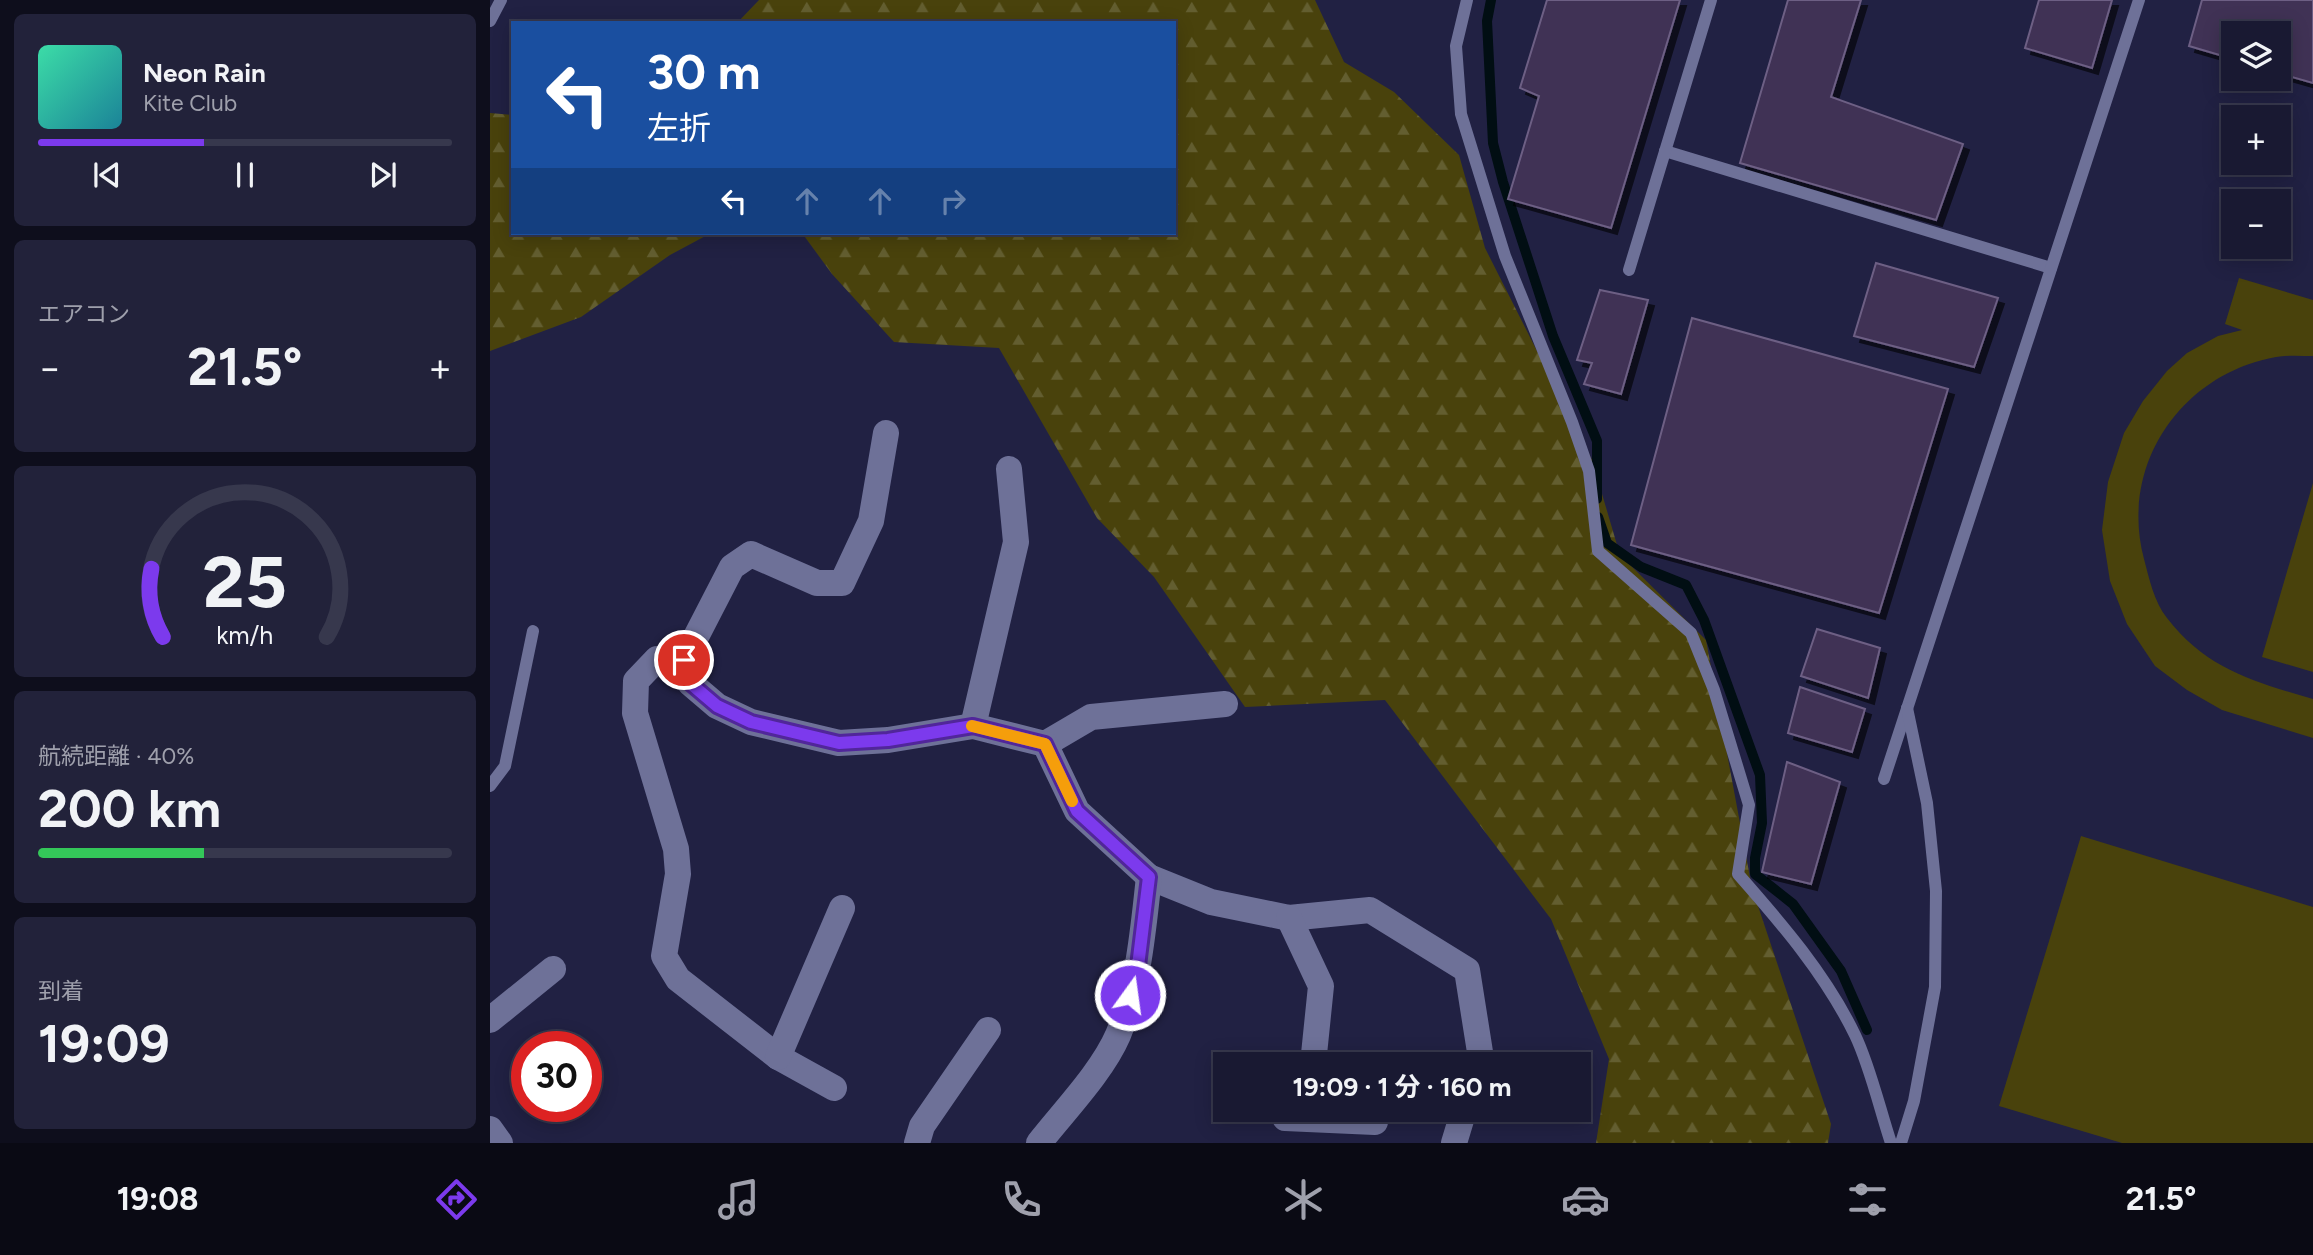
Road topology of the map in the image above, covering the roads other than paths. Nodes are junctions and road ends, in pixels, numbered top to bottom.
1 (501, 0) edge
2 (1467, 0) edge
3 (1711, 0) edge
4 (2139, 0) edge
5 (490, 21) edge
6 (1665, 151) junction
7 (2051, 268) junction
8 (1629, 270) dead end
9 (886, 433) dead end
10 (1009, 469) dead end
11 (533, 631) dead end
12 (684, 660) junction
13 (1225, 704) dead end
14 (1907, 707) junction
15 (973, 726) junction
16 (1045, 744) junction
17 (1884, 779) dead end
18 (490, 786) edge
19 (1149, 877) junction
20 (842, 908) dead end
21 (1289, 918) junction
22 (552, 969) dead end
23 (490, 1020) edge
24 (988, 1030) dead end
25 (1314, 1052) edge
26 (1480, 1052) edge
27 (778, 1057) junction
28 (834, 1088) dead end
29 (1460, 1122) edge
30 (490, 1129) edge
31 (500, 1143) edge
32 (917, 1143) edge
33 (1039, 1143) edge
34 (1454, 1143) edge
35 (1891, 1143) edge
36 (1901, 1143) edge

1 - 5 lane
2 - 35 lane
3 - 6 lane
4 - 7 lane
6 - 7 lane
6 - 8 lane
7 - 14 lane
9 - 12 street
10 - 15 street
11 - 18 lane
12 - 15 street
12 - 27 street
13 - 16 street
14 - 17 lane
14 - 36 lane
15 - 16 street
16 - 19 street
19 - 21 street
19 - 33 street
20 - 27 street
21 - 25 street
21 - 26 street
22 - 23 street
24 - 32 street
27 - 28 street
29 - 34 street
30 - 31 street

